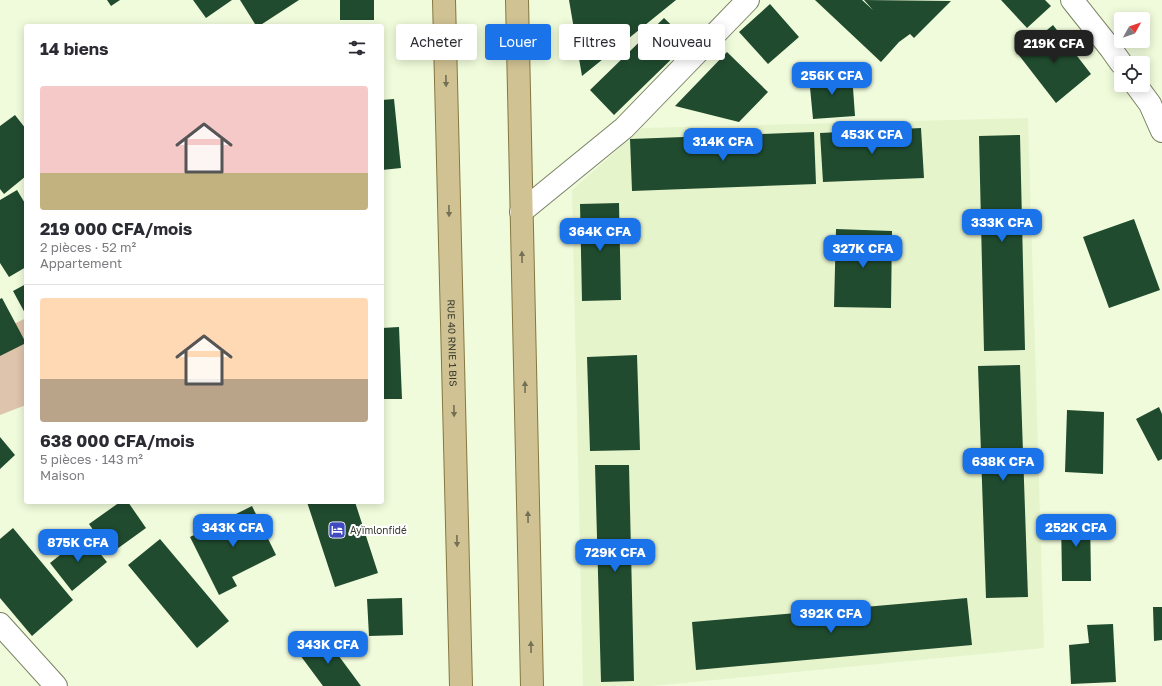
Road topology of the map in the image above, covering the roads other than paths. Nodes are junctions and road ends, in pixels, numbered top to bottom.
1 (444, 0) edge
2 (517, 0) edge
3 (748, 0) edge
4 (1072, 0) edge
5 (1116, 56) edge
6 (1141, 92) edge
7 (1162, 131) edge
8 (521, 212) junction
9 (0, 624) edge
10 (56, 686) edge
11 (461, 686) edge
12 (532, 686) edge

1 -> 11 main road, RUE 40 RNIE 1 BIS
2 - 8 main road
3 - 8 street
4 - 5 street
6 - 7 street
12 -> 8 main road
9 - 10 street

